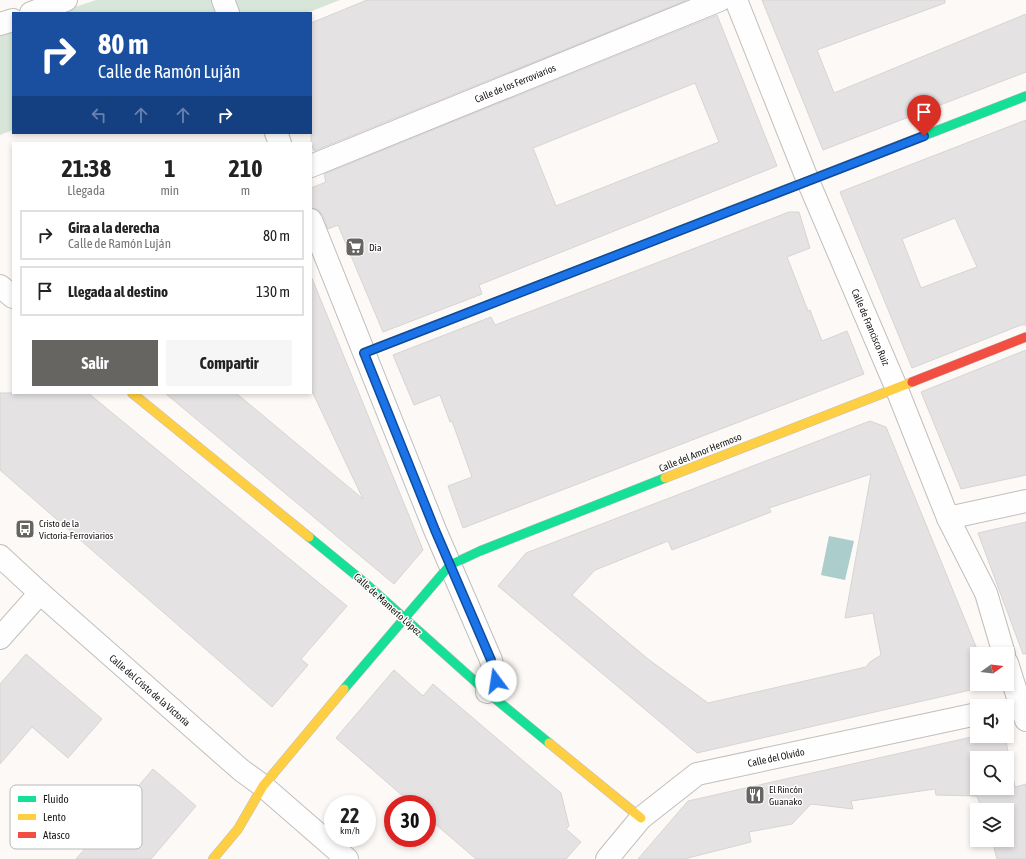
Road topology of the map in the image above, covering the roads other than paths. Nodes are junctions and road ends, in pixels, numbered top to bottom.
1 (66, 0) edge
2 (223, 0) edge
3 (720, 0) edge
4 (736, 0) edge
5 (34, 12) edge
6 (228, 12) edge
7 (12, 20) edge
8 (0, 24) edge
9 (1026, 96) edge
10 (312, 166) edge
11 (808, 180) junction
12 (312, 223) edge
13 (1026, 337) edge
14 (364, 353) junction
15 (896, 387) junction
16 (133, 394) edge
17 (1026, 501) edge
18 (948, 518) junction
19 (0, 556) edge
20 (450, 565) junction
21 (40, 593) junction
22 (404, 619) junction
23 (0, 638) edge
24 (1002, 647) edge
25 (1014, 688) edge
26 (487, 692) junction
27 (1020, 709) edge
28 (970, 715) edge
29 (263, 786) junction
30 (641, 818) junction
31 (213, 859) edge
32 (347, 859) edge
33 (607, 859) edge

1 - 5 street
2 - 6 street
3 - 10 street, Calle de los Ferroviarios
4 - 11 street, Calle de Francisco Ruiz
7 - 8 street
9 - 11 street
11 - 14 street
11 - 15 street, Calle de Francisco Ruiz
12 - 14 street
13 - 15 street, Calle del Amor Hermoso
14 - 20 street
15 - 18 street, Calle de Francisco Ruiz
15 - 20 street, Calle del Amor Hermoso
16 - 22 street, Calle de Mamerto López
17 - 18 street
18 - 24 street, Calle de Francisco Ruiz
19 - 21 street, Calle del Cristo de la Victoria
20 - 22 street, Calle del Amor Hermoso
20 - 26 street
21 - 23 street
21 - 29 street, Calle del Cristo de la Victoria
22 - 26 street, Calle de Mamerto López
22 - 29 street
25 - 27 street
26 - 30 street, Calle de Mamerto López
28 - 30 street, Calle del Olvido
29 - 31 street
29 - 32 street, Calle del Cristo de la Victoria
30 - 33 street, Calle del Olvido

